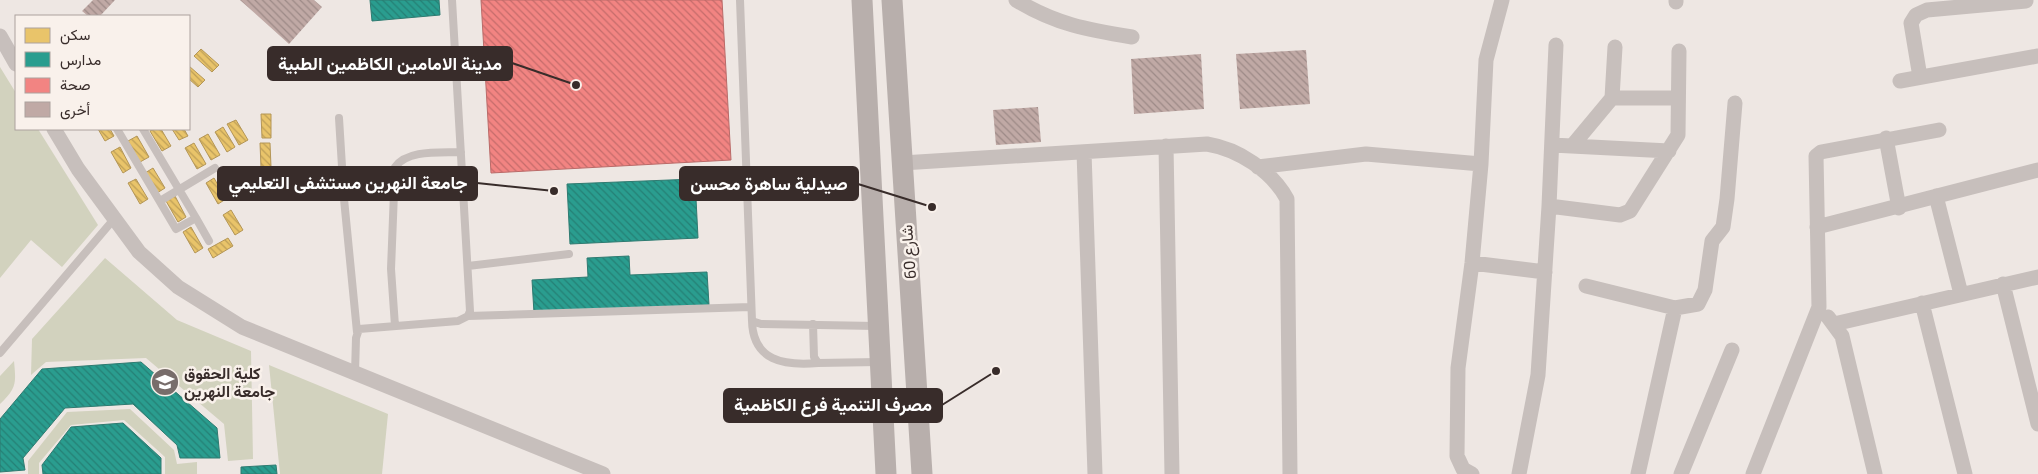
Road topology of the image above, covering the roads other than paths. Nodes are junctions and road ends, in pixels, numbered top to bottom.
1 (452, 0) edge
2 (740, 0) edge
3 (862, 0) edge
4 (892, 0) edge
5 (1016, 0) edge
6 (1502, 0) edge
7 (2026, 1) edge
8 (1950, 4) edge
9 (0, 36) edge
10 (1132, 37) dead end
11 (1556, 46) dead end
12 (1615, 47) dead end
13 (1679, 51) dead end
14 (2038, 56) edge
15 (15, 62) edge
16 (1920, 77) junction
17 (1900, 81) dead end
18 (1612, 98) junction
19 (1678, 98) junction
20 (1734, 103) dead end
21 (339, 118) dead end
22 (55, 130) edge
23 (117, 130) edge
24 (143, 130) edge
25 (1939, 130) dead end
26 (1886, 138) junction
27 (1552, 145) junction
28 (1166, 146) junction
29 (1572, 146) junction
30 (1669, 151) junction
31 (461, 152) junction
32 (1084, 152) junction
33 (902, 164) junction
34 (1481, 164) junction
35 (1258, 167) junction
36 (215, 168) dead end
37 (2038, 170) edge
38 (179, 190) junction
39 (1936, 196) junction
40 (160, 201) junction
41 (1549, 206) junction
42 (1899, 208) junction
43 (196, 218) junction
44 (114, 220) junction
45 (1817, 227) junction
46 (210, 241) dead end
47 (570, 254) dead end
48 (1472, 263) junction
49 (468, 266) junction
50 (1545, 272) junction
51 (2038, 277) edge
52 (2003, 284) junction
53 (1586, 286) dead end
54 (1961, 294) junction
55 (1922, 303) junction
56 (750, 307) junction
57 (1819, 307) junction
58 (1675, 308) junction
59 (468, 316) junction
60 (752, 321) junction
61 (813, 324) junction
62 (1834, 324) junction
63 (395, 326) junction
64 (878, 326) junction
65 (357, 332) junction
66 (1732, 350) dead end
67 (0, 353) edge
68 (818, 362) junction
69 (880, 362) junction
70 (355, 372) junction
71 (2038, 424) edge
72 (603, 474) edge
73 (886, 474) edge
74 (922, 474) edge
75 (1095, 474) edge
76 (1172, 474) edge
77 (1290, 474) edge
78 (1472, 474) edge
79 (1518, 474) edge
80 (1638, 474) edge
81 (1681, 474) edge
82 (1753, 474) edge
83 (1875, 474) edge
84 (1965, 474) edge

1 - 31 lane
2 - 56 lane
3 - 64 street, شارع 60
4 - 33 street, شارع 60
5 - 10 street
6 - 34 street
7 - 8 street
8 - 16 street
9 - 15 street
11 - 27 street
12 - 18 street
13 - 19 street
14 - 16 street
16 - 17 street
18 - 19 street
18 - 29 street
19 - 30 street
20 - 58 street
21 - 65 lane
22 - 44 street
23 - 40 lane
24 - 38 lane
25 - 26 street
26 - 42 street
26 - 45 street
27 - 29 street
27 - 41 street
28 - 32 street
28 - 35 street
28 - 76 street
29 - 30 street
30 - 41 street
31 - 49 lane
31 - 63 lane
32 - 33 street
32 - 75 street
33 - 74 street, شارع 60
34 - 35 street
34 - 48 street
35 - 77 street
36 - 38 lane
37 - 39 street
38 - 40 lane
38 - 43 lane
39 - 42 street
39 - 54 street
40 - 43 lane
41 - 50 street
42 - 45 street
43 - 46 lane
44 - 67 lane
44 - 70 street
45 - 57 street
47 - 49 lane
48 - 50 street
48 - 78 street
49 - 59 lane
50 - 79 street
51 - 52 street
52 - 54 street
52 - 71 street
53 - 58 street
54 - 55 street
55 - 62 street
55 - 84 street
56 - 59 lane
56 - 60 lane
57 - 62 street
57 - 82 street
58 - 80 street
59 - 63 lane
60 - 61 lane
60 - 68 lane
61 - 64 lane
61 - 68 lane
62 - 83 street
63 - 65 lane
64 - 69 street, شارع 60
65 - 70 lane
66 - 81 street
68 - 69 lane
69 - 73 street, شارع 60
70 - 72 street

